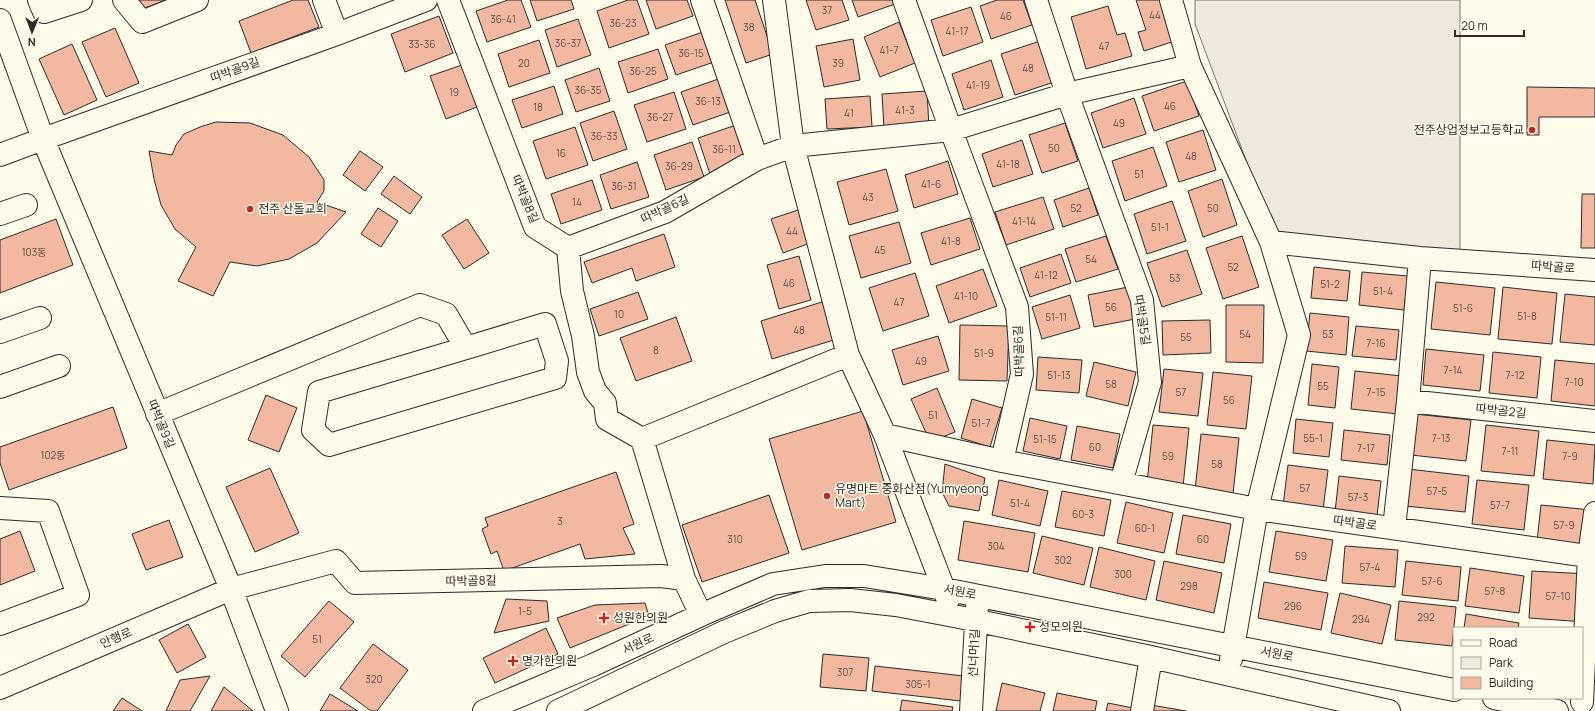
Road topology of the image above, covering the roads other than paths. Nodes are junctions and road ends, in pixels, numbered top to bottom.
1 (39, 0) edge
2 (82, 0) edge
3 (124, 0) edge
4 (197, 0) edge
5 (324, 0) edge
6 (426, 0) edge
7 (448, 0) edge
8 (702, 0) edge
9 (774, 0) edge
10 (904, 0) edge
11 (1036, 0) edge
12 (1171, 0) edge
13 (0, 20) edge
14 (337, 34) junction
15 (1190, 66) junction
16 (1067, 94) junction
17 (950, 130) junction
18 (43, 139) junction
19 (792, 146) junction
20 (0, 155) edge
21 (757, 159) junction
22 (26, 205) dead end
23 (0, 214) edge
24 (1271, 242) junction
25 (568, 248) junction
26 (1420, 258) junction
27 (1595, 270) edge
28 (40, 318) dead end
29 (0, 332) edge
30 (466, 348) junction
31 (848, 355) junction
32 (59, 366) dead end
33 (0, 387) edge
34 (1408, 401) junction
35 (157, 414) junction
36 (1595, 421) edge
37 (885, 435) junction
38 (642, 439) junction
39 (1002, 461) junction
40 (1121, 483) junction
41 (0, 508) edge
42 (1258, 510) junction
43 (1595, 513) edge
44 (1394, 528) junction
45 (1592, 557) edge
46 (684, 579) junction
47 (231, 589) junction
48 (944, 589) junction
49 (978, 596) junction
50 (701, 615) junction
51 (954, 616) junction
52 (975, 621) junction
53 (0, 624) edge
54 (1233, 646) junction
55 (1151, 657) junction
56 (1229, 674) junction
57 (0, 688) edge
58 (1583, 688) edge
59 (1453, 690) edge
60 (1499, 699) edge
61 (1582, 699) edge
62 (1582, 702) dead end
63 (277, 711) edge
64 (484, 711) edge
65 (558, 711) edge
66 (971, 711) edge
67 (1142, 711) edge
68 (1390, 711) edge
69 (1557, 711) edge

1 - 2 street
3 - 4 street
5 - 14 street
6 - 14 street, 따박골9길
7 - 25 street, 따박골8길
8 - 21 street
9 - 19 street
10 - 17 street, 따박골6길
11 - 16 street, 따박골5길
12 - 15 street
13 - 18 street, 따박골9길
14 - 18 street, 따박골9길
15 - 16 street, 따박골6길
15 - 24 street
16 - 17 street, 따박골6길
16 - 40 street, 따박골5길
17 - 19 street, 따박골6길
17 - 39 street, 따박골6길
18 - 20 street, 따박골9길
18 - 35 street, 따박골9길
19 - 21 street, 따박골6길
19 - 31 street
21 - 25 street, 따박골6길
22 - 23 street
24 - 26 street, 따박골로
24 - 42 street
25 - 38 street
26 - 27 street, 따박골로
26 - 34 street
28 - 29 street
30 - 30 street
30 - 35 street
31 - 37 street
31 - 38 street
32 - 33 street
34 - 36 street, 따박골2길
34 - 44 street
35 - 47 street, 따박골9길
37 - 39 street
37 - 48 street
38 - 46 street
39 - 40 street
40 - 42 street, 따박골로
41 - 53 street
42 - 44 street, 따박골로
42 - 54 street
43 - 45 street
44 - 45 street, 따박골로
45 - 58 street
46 - 47 street, 따박골8길
46 - 50 street
47 - 57 street, 안행로
47 - 63 street, 따박골9길
48 - 49 street, 서원로
48 - 50 street, 서원로
48 - 51 street
49 - 52 street, 선너머1길
49 - 54 street, 서원로
50 - 64 street, 서원로
51 - 52 street, 서원로
51 - 65 street, 서원로
52 - 55 street, 서원로
52 - 66 street, 선너머1길
54 - 56 street
54 - 59 street, 서원로
55 - 56 street, 서원로
55 - 67 street
56 - 68 street, 서원로
60 - 69 street
61 - 62 street

